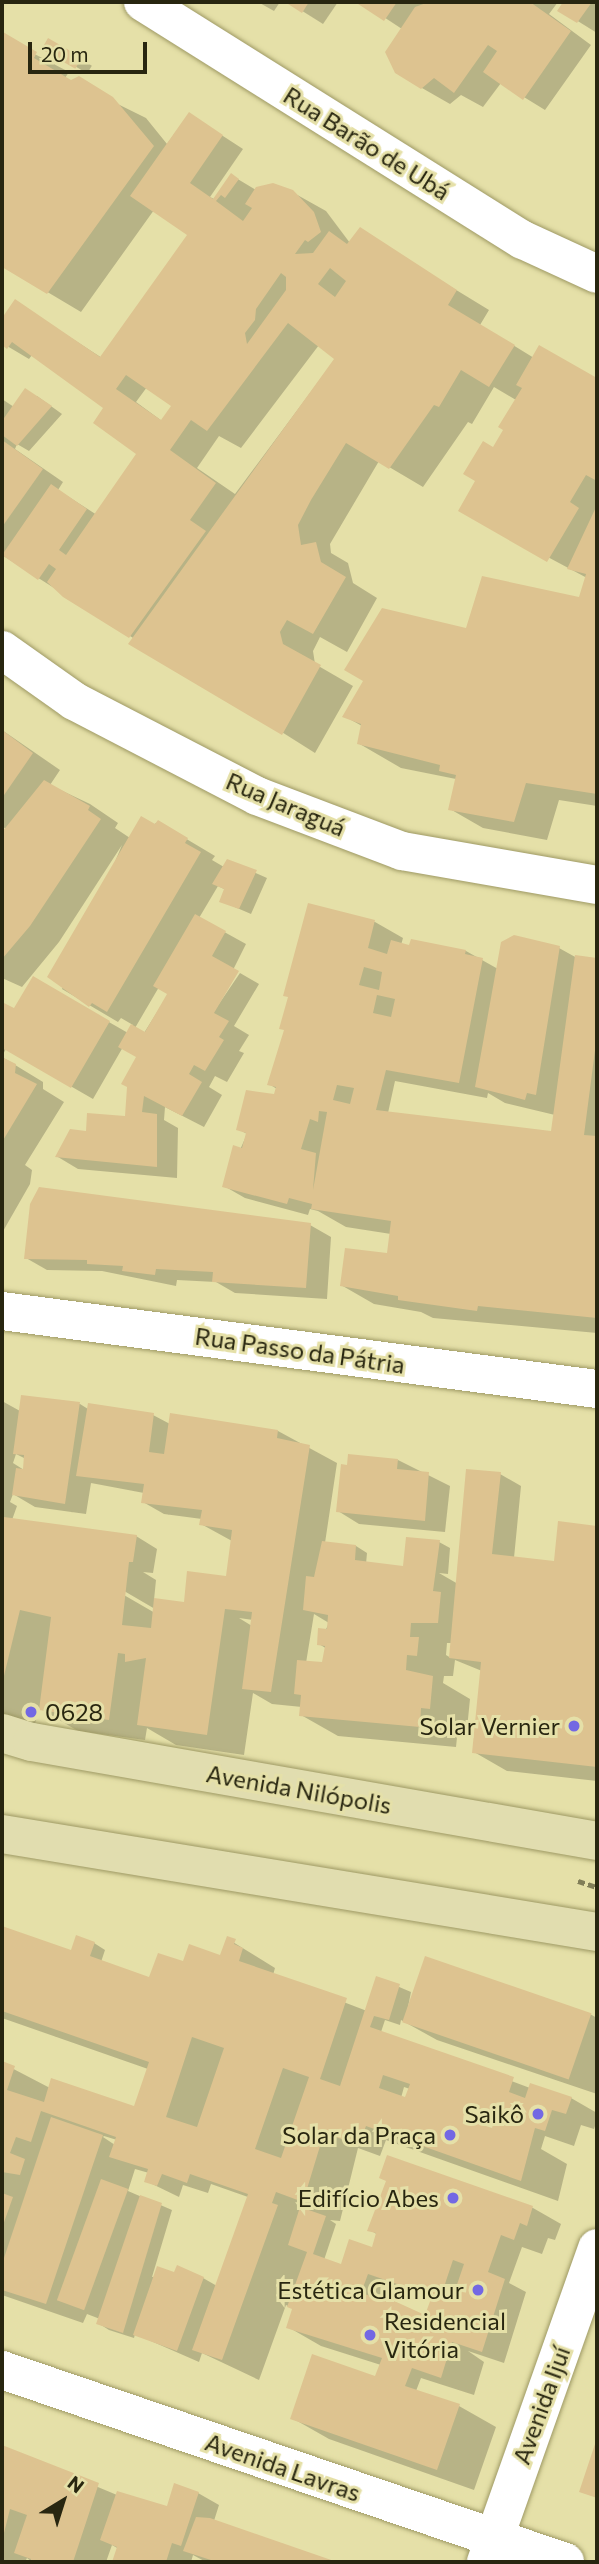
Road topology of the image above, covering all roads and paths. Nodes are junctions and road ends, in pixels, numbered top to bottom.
1 (143, 2) edge
2 (597, 274) edge
3 (2, 650) edge
4 (597, 885) edge
5 (2, 1311) edge
6 (597, 1389) edge
7 (2, 1732) edge
8 (2, 1834) edge
9 (597, 1841) edge
10 (597, 1932) edge
11 (597, 2248) edge
12 (2, 2370) edge
13 (490, 2550) edge
14 (565, 2562) edge

1 - 2 street, Rua Barão de Ubá
3 - 4 street, Rua Jaraguá
5 - 6 street, Rua Passo da Pátria
7 - 9 main road, Avenida Nilópolis
8 - 10 main road
11 - 13 street, Avenida Ijuí
12 - 13 street, Avenida Lavras
13 - 14 street, Avenida Lavras

